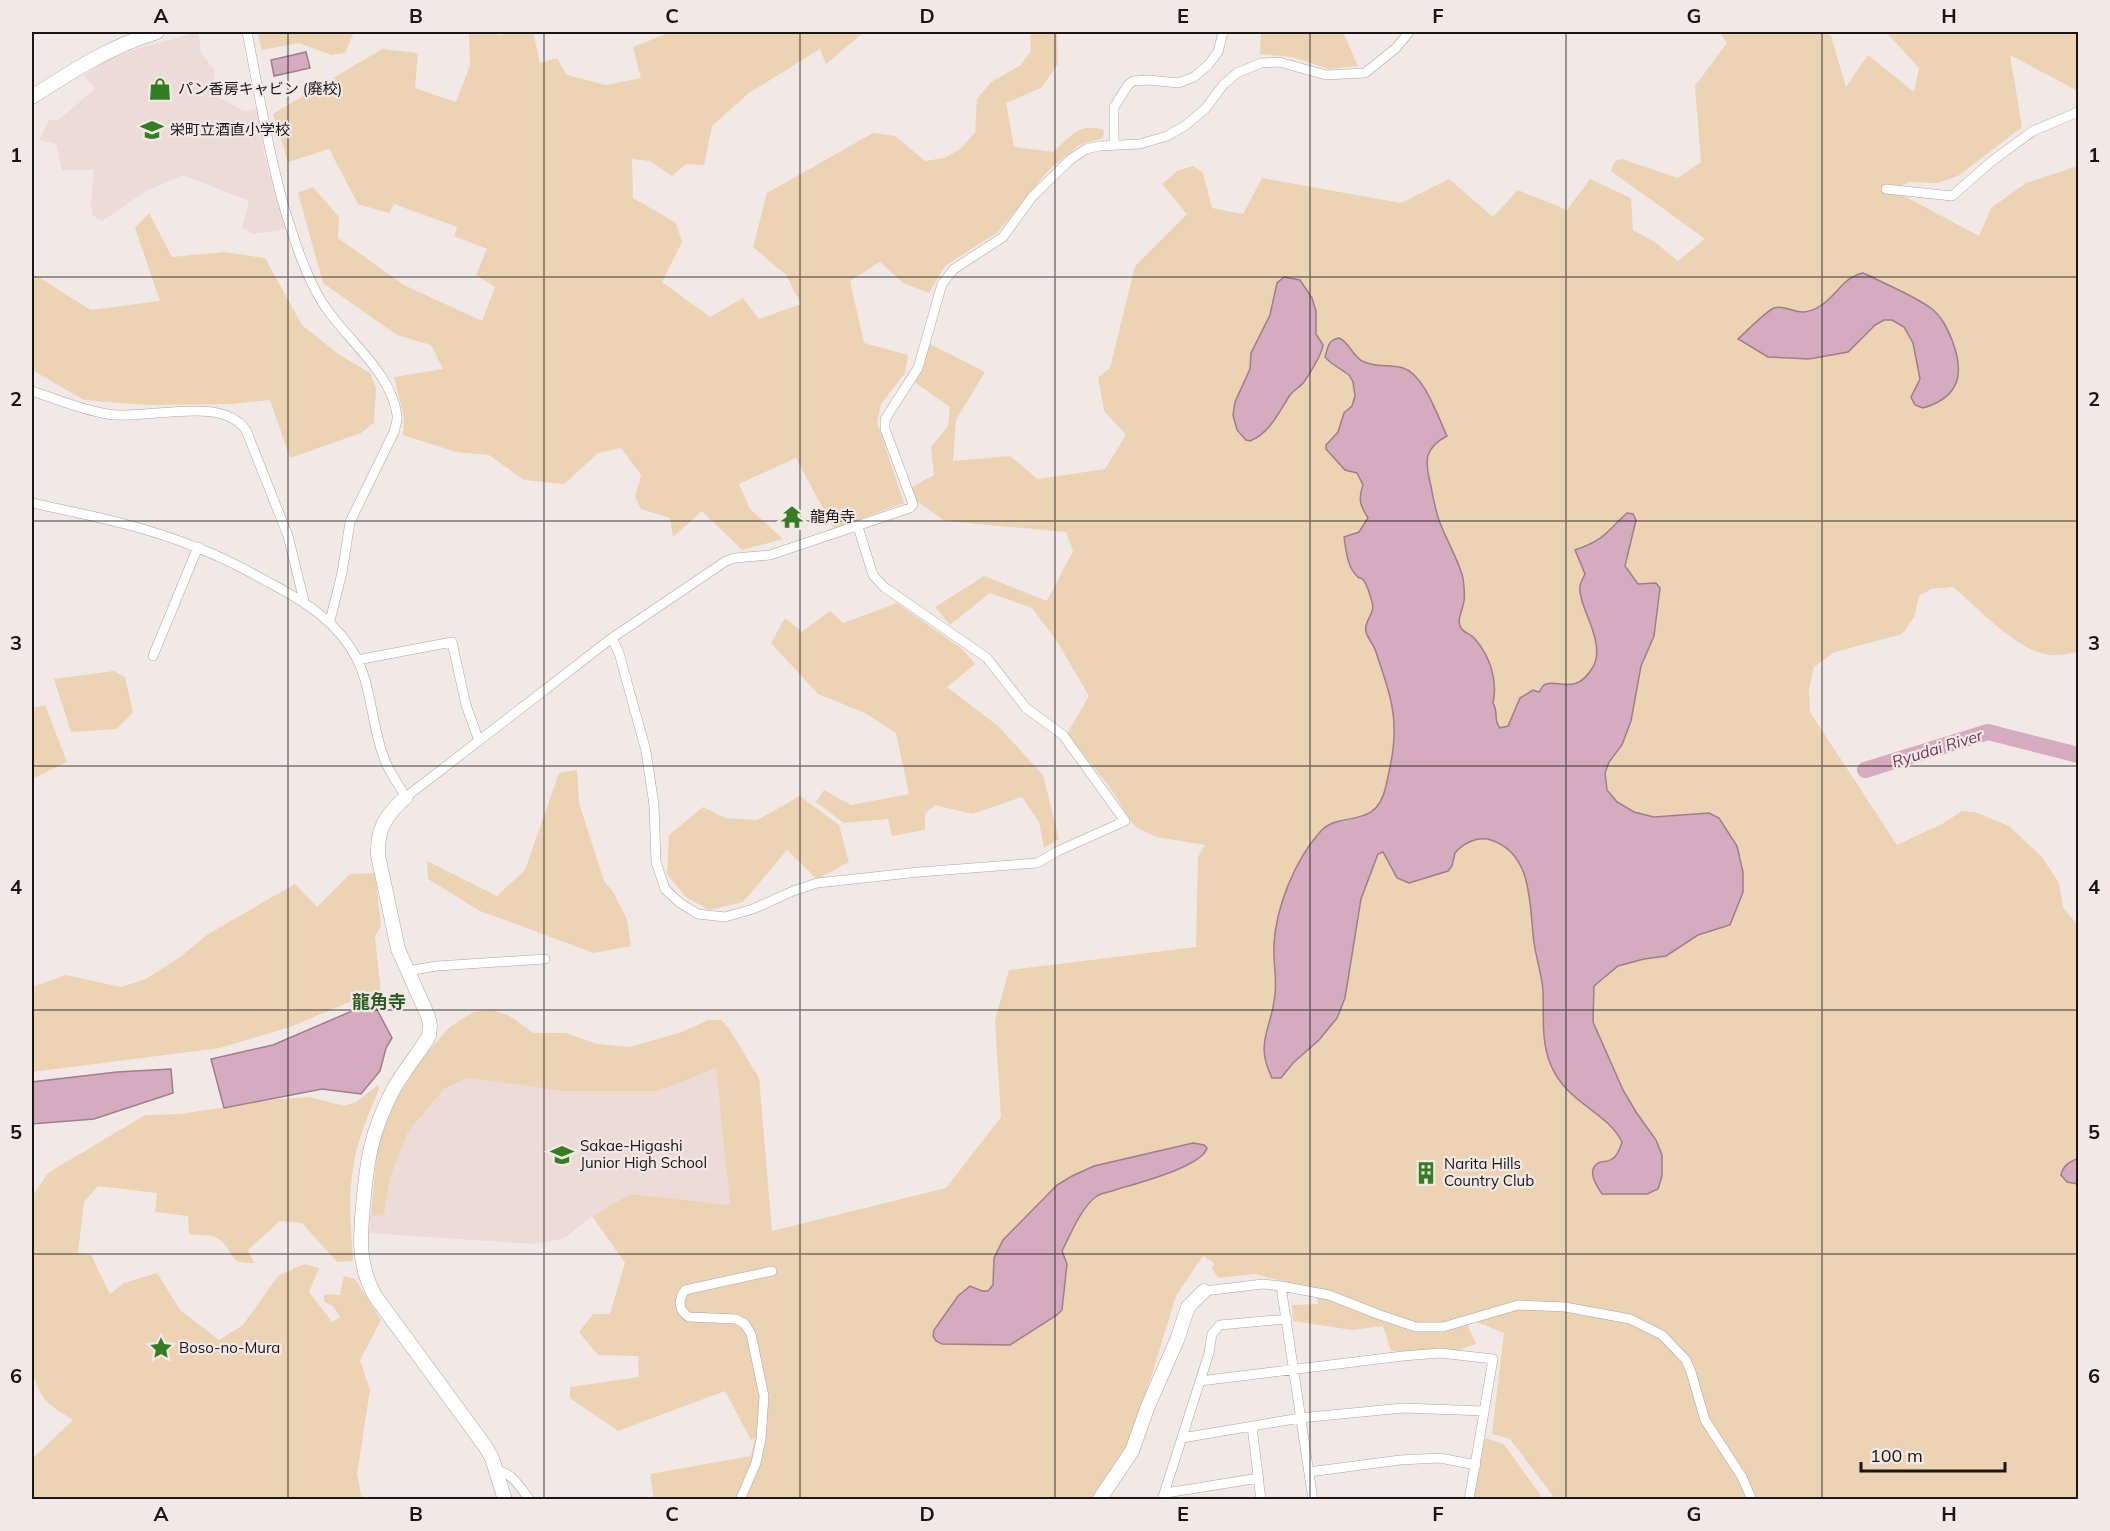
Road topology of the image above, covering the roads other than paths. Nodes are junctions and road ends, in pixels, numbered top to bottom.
1 (157, 32) edge
2 (247, 32) edge
3 (1222, 32) edge
4 (1409, 32) edge
5 (32, 97) edge
6 (2079, 112) edge
7 (1114, 144) junction
8 (1886, 189) dead end
9 (32, 391) edge
10 (32, 503) edge
11 (858, 527) junction
12 (198, 547) junction
13 (304, 601) junction
14 (330, 621) junction
15 (612, 638) junction
16 (153, 656) dead end
17 (357, 660) junction
18 (479, 741) junction
19 (406, 797) junction
20 (545, 959) dead end
21 (407, 971) junction
22 (772, 1271) dead end
23 (1281, 1286) junction
24 (1204, 1291) joint
25 (1287, 1319) junction
26 (1294, 1369) junction
27 (1200, 1381) junction
28 (1484, 1411) junction
29 (1300, 1418) junction
30 (1252, 1427) junction
31 (1182, 1437) junction
32 (1476, 1465) junction
33 (496, 1471) junction
34 (1309, 1472) junction
35 (1259, 1478) junction
36 (1164, 1496) edge
37 (505, 1500) edge
38 (530, 1500) edge
39 (740, 1500) edge
40 (1100, 1500) edge
41 (1262, 1500) edge
42 (1313, 1500) edge
43 (1469, 1500) edge
44 (1752, 1500) edge

1 - 5 street
2 - 14 street
3 - 7 street
4 - 7 street
6 - 8 street
7 - 11 street
9 - 13 street
10 - 12 street
11 - 15 street
11 - 15 street
12 - 13 street
12 - 16 street
13 - 14 street
14 - 17 street
15 - 18 street
17 - 18 street
17 - 19 street
18 - 19 street
19 - 21 street
20 - 21 street
21 - 33 street
22 - 39 street
23 - 24 street
23 - 25 street
23 - 44 street
24 - 40 street
25 - 26 street
25 - 27 street
26 - 27 street
26 - 28 street
26 - 29 street
27 - 31 street
28 - 29 street
28 - 32 street
29 - 30 street
29 - 34 street
30 - 31 street
30 - 35 street
31 - 36 street
32 - 34 street
32 - 43 street
33 - 37 street
33 - 38 street
34 - 42 street
35 - 36 street
35 - 41 street

